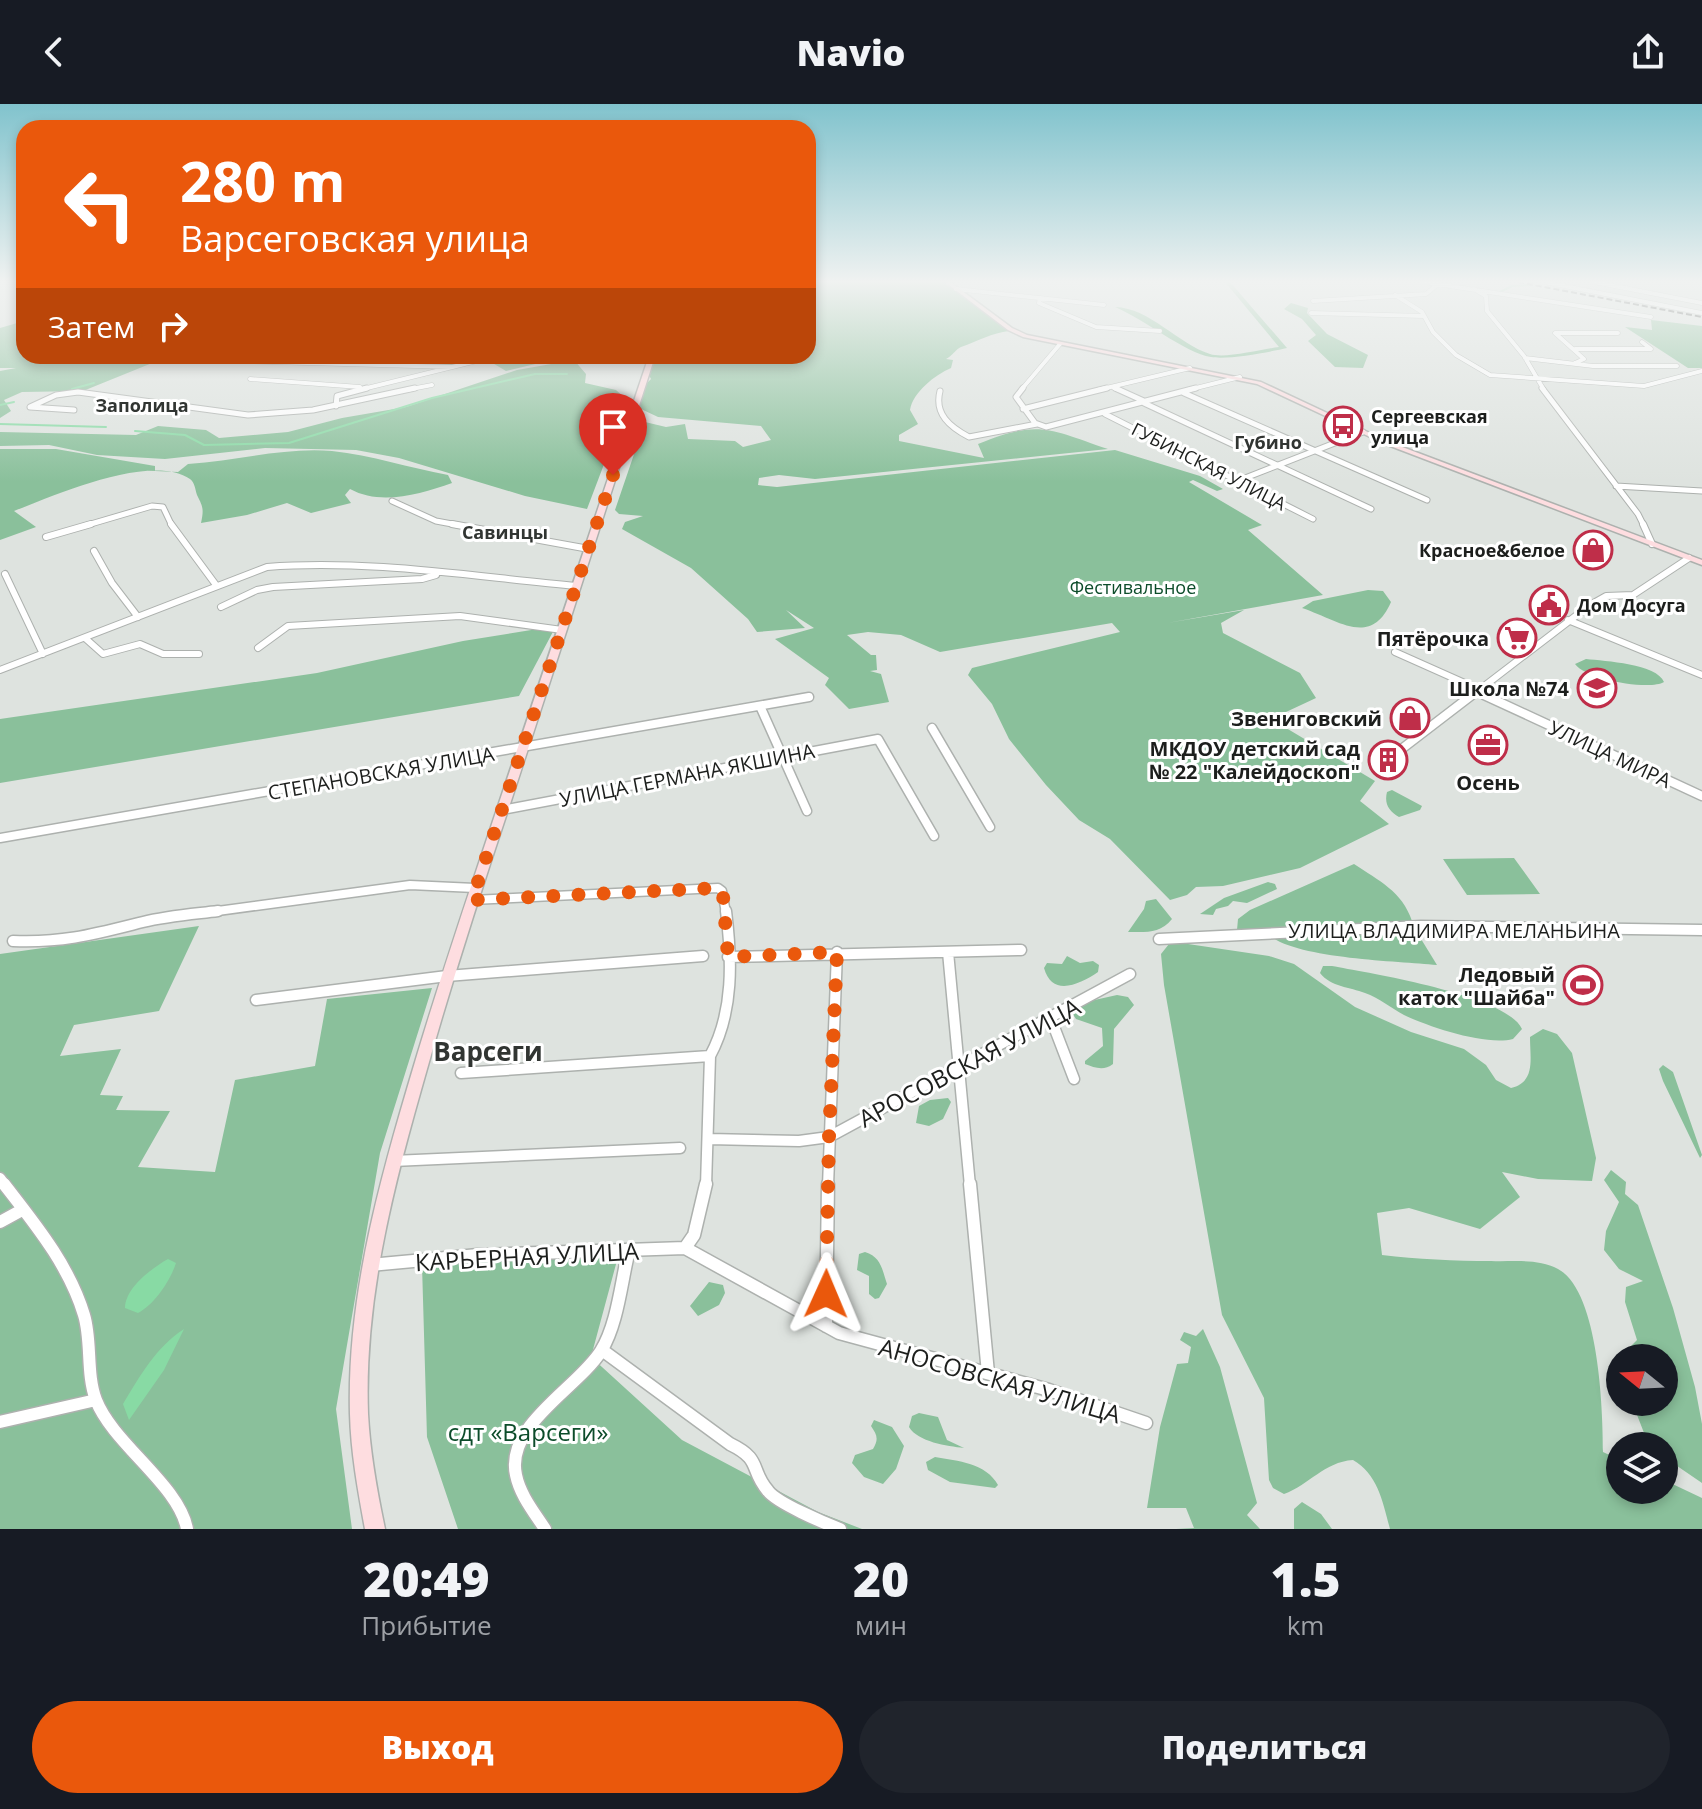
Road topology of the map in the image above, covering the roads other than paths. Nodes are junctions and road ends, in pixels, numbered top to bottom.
1 (1056, 348) edge
2 (1084, 348) edge
3 (1450, 348) edge
4 (1517, 348) edge
5 (1650, 348) edge
6 (1575, 349) joint
7 (1525, 358) junction
8 (346, 364) edge
9 (464, 364) edge
10 (649, 364) edge
11 (1571, 364) junction
12 (1677, 366) dead end
13 (452, 367) junction
14 (1190, 368) junction
15 (1702, 371) edge
16 (1240, 377) junction
17 (250, 379) dead end
18 (1536, 380) junction
19 (379, 385) junction
20 (432, 385) dead end
21 (1113, 387) junction
22 (940, 391) dead end
23 (1184, 392) junction
24 (1145, 403) junction
25 (336, 406) junction
26 (1023, 409) junction
27 (74, 410) dead end
28 (1105, 414) junction
29 (1037, 424) junction
30 (1363, 432) junction
31 (1315, 451) junction
32 (1279, 466) junction
33 (1240, 480) junction
34 (1616, 486) junction
35 (1702, 491) edge
36 (1427, 500) dead end
37 (392, 501) dead end
38 (1371, 509) dead end
39 (1313, 519) dead end
40 (46, 537) dead end
41 (1652, 544) junction
42 (589, 549) junction
43 (94, 551) dead end
44 (1689, 558) junction
45 (1702, 563) edge
46 (5, 574) dead end
47 (442, 574) junction
48 (216, 585) junction
49 (577, 586) junction
50 (221, 607) dead end
51 (138, 617) junction
52 (1568, 620) junction
53 (562, 630) junction
54 (85, 638) junction
55 (258, 648) dead end
56 (1395, 652) dead end
57 (43, 654) junction
58 (199, 654) dead end
59 (0, 670) edge
60 (1702, 675) edge
61 (1477, 690) junction
62 (809, 697) dead end
63 (760, 706) junction
64 (932, 728) dead end
65 (522, 749) junction
66 (1399, 751) dead end
67 (783, 756) junction
68 (1702, 796) edge
69 (502, 810) junction
70 (807, 811) dead end
71 (990, 827) dead end
72 (934, 836) dead end
73 (0, 838) edge
74 (475, 888) junction
75 (472, 900) junction
76 (1702, 930) edge
77 (1159, 939) dead end
78 (13, 941) dead end
79 (1021, 950) dead end
80 (837, 952) junction
81 (948, 952) junction
82 (703, 956) dead end
83 (728, 957) junction
84 (1130, 974) dead end
85 (447, 976) junction
86 (256, 1000) dead end
87 (1051, 1019) junction
88 (710, 1056) junction
89 (960, 1065) junction
90 (461, 1073) dead end
91 (1074, 1079) dead end
92 (829, 1137) junction
93 (709, 1139) junction
94 (680, 1148) dead end
95 (393, 1161) junction
96 (0, 1178) edge
97 (22, 1210) junction
98 (0, 1222) edge
99 (685, 1248) junction
100 (629, 1250) junction
101 (370, 1265) junction
102 (826, 1326) junction
103 (602, 1350) junction
104 (988, 1373) junction
105 (96, 1400) junction
106 (0, 1422) edge
107 (1146, 1423) dead end
108 (187, 1529) edge
109 (375, 1529) edge
110 (545, 1529) edge
111 (840, 1529) edge

1 - 26 street
2 - 14 main road
3 - 18 street
4 - 7 street
5 - 6 street
6 - 11 street
7 - 11 street
7 - 18 street
8 - 13 street
9 - 13 street
10 - 42 main road
11 - 12 street
13 - 19 street
14 - 16 main road
14 - 21 street
15 - 18 street
16 - 23 street
16 - 30 main road
17 - 19 street
18 - 34 street
19 - 25 street
20 - 25 street
21 - 24 street
21 - 26 street
22 - 29 street
23 - 24 street
23 - 31 street
24 - 28 street
24 - 32 street
25 - 27 street
26 - 29 street
28 - 29 street
28 - 33 street, ГУБИНСКАЯ УЛИЦА
30 - 31 street
30 - 41 main road
31 - 32 street
31 - 36 street
32 - 33 street
32 - 38 street
33 - 39 street, ГУБИНСКАЯ УЛИЦА
34 - 35 street
34 - 41 street
37 - 42 street
40 - 48 street
41 - 44 main road
42 - 49 main road
43 - 51 street
44 - 45 main road
44 - 52 street
46 - 57 street
47 - 48 street
47 - 49 street
47 - 50 street
48 - 51 street
49 - 53 main road
51 - 54 street
52 - 60 street
52 - 61 street
53 - 55 street
53 - 65 main road
54 - 57 street
54 - 58 street
56 - 61 street, УЛИЦА МИРА
57 - 59 street
61 - 66 street
61 - 68 street, УЛИЦА МИРА
62 - 63 street, СТЕПАНОВСКАЯ УЛИЦА
63 - 65 street, СТЕПАНОВСКАЯ УЛИЦА
63 - 67 street
64 - 71 street
65 - 69 main road
65 - 73 street, СТЕПАНОВСКАЯ УЛИЦА
67 - 69 street, УЛИЦА ГЕРМАНА ЯКШИНА
67 - 70 street
67 - 72 street, УЛИЦА ГЕРМАНА ЯКШИНА
69 - 74 main road
74 - 75 main road
74 - 78 street
75 - 83 street
75 - 85 main road
76 - 77 street, УЛИЦА ВЛАДИМИРА МЕЛАНЬИНА
79 - 81 street
80 - 81 street
80 - 83 street
80 - 92 street
81 - 89 street
82 - 85 street
83 - 88 street
84 - 87 street, АРОСОВСКАЯ УЛИЦА
85 - 86 street
85 - 95 main road
87 - 89 street, АРОСОВСКАЯ УЛИЦА
87 - 91 street
88 - 90 street
88 - 93 street
89 - 92 street, АРОСОВСКАЯ УЛИЦА
89 - 104 street
92 - 93 street, АРОСОВСКАЯ УЛИЦА
92 - 102 street
93 - 99 street
94 - 95 street
95 - 101 main road
96 - 97 street
97 - 98 street
97 - 105 street
99 - 100 street, КАРЬЕРНАЯ УЛИЦА
99 - 102 street, АНОСОВСКАЯ УЛИЦА
100 - 101 street, КАРЬЕРНАЯ УЛИЦА
100 - 103 street
101 - 109 main road
102 - 104 street, АНОСОВСКАЯ УЛИЦА
103 - 110 street
103 - 111 street
104 - 107 street, АНОСОВСКАЯ УЛИЦА
105 - 106 street
105 - 108 street

